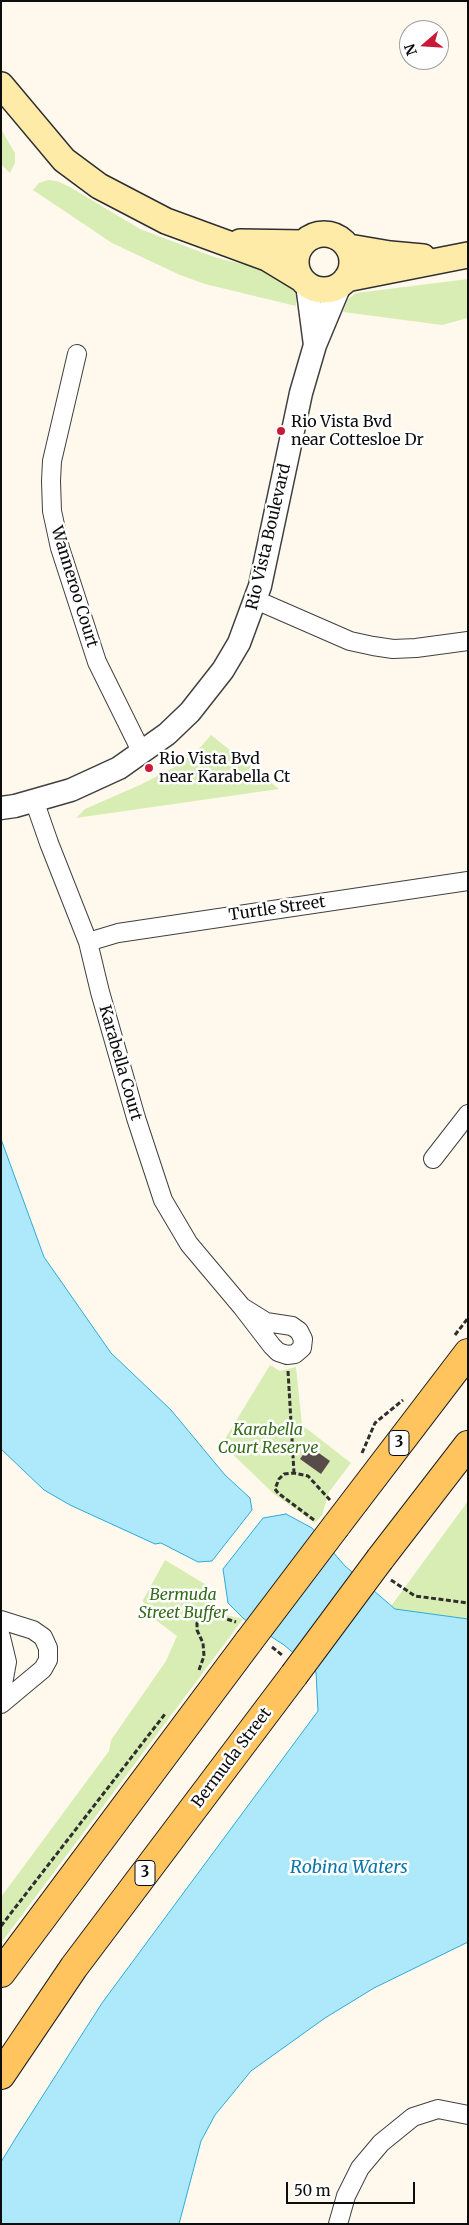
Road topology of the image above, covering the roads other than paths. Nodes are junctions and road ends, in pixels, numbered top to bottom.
1 (1, 85) edge
2 (220, 241) junction
3 (303, 243) junction
4 (349, 247) junction
5 (456, 257) edge
6 (304, 281) junction
7 (343, 282) junction
8 (315, 345) junction
9 (77, 354) dead end
10 (256, 600) junction
11 (468, 641) edge
12 (142, 753) junction
13 (1, 800) edge
14 (34, 800) junction
15 (1, 808) edge
16 (468, 881) edge
17 (88, 942) junction
18 (468, 1114) edge
19 (434, 1159) dead end
20 (242, 1307) junction
21 (468, 1353) edge
22 (468, 1445) edge
23 (1, 1620) edge
24 (39, 1634) junction
25 (3, 1643) edge
26 (1, 1696) edge
27 (1, 1704) edge
28 (1, 1974) edge
29 (1, 2075) edge
30 (468, 2115) edge
31 (338, 2224) edge

1 - 2 main road
2 - 3 main road
2 - 6 main road
3 - 4 main road
3 - 6 main road
4 - 5 main road
4 - 7 main road
5 - 7 main road
6 - 7 main road
6 - 8 street, Rio Vista Boulevard
7 - 8 street, Rio Vista Boulevard
8 - 10 street, Rio Vista Boulevard
9 - 12 street, Wanneroo Court
10 - 11 street
10 - 12 street, Rio Vista Boulevard
12 - 14 street, Rio Vista Boulevard
13 - 14 street, Rio Vista Boulevard
14 - 15 street, Rio Vista Boulevard
14 - 17 street, Karabella Court
16 - 17 street, Turtle Street
17 - 20 street, Karabella Court
18 - 19 street
20 - 20 street, Karabella Court
21 - 28 main road, 3, bridge
22 - 29 main road, Bermuda Street / 3, bridge
23 - 24 street
24 - 25 street
24 - 27 street
25 - 26 street
30 - 31 street

